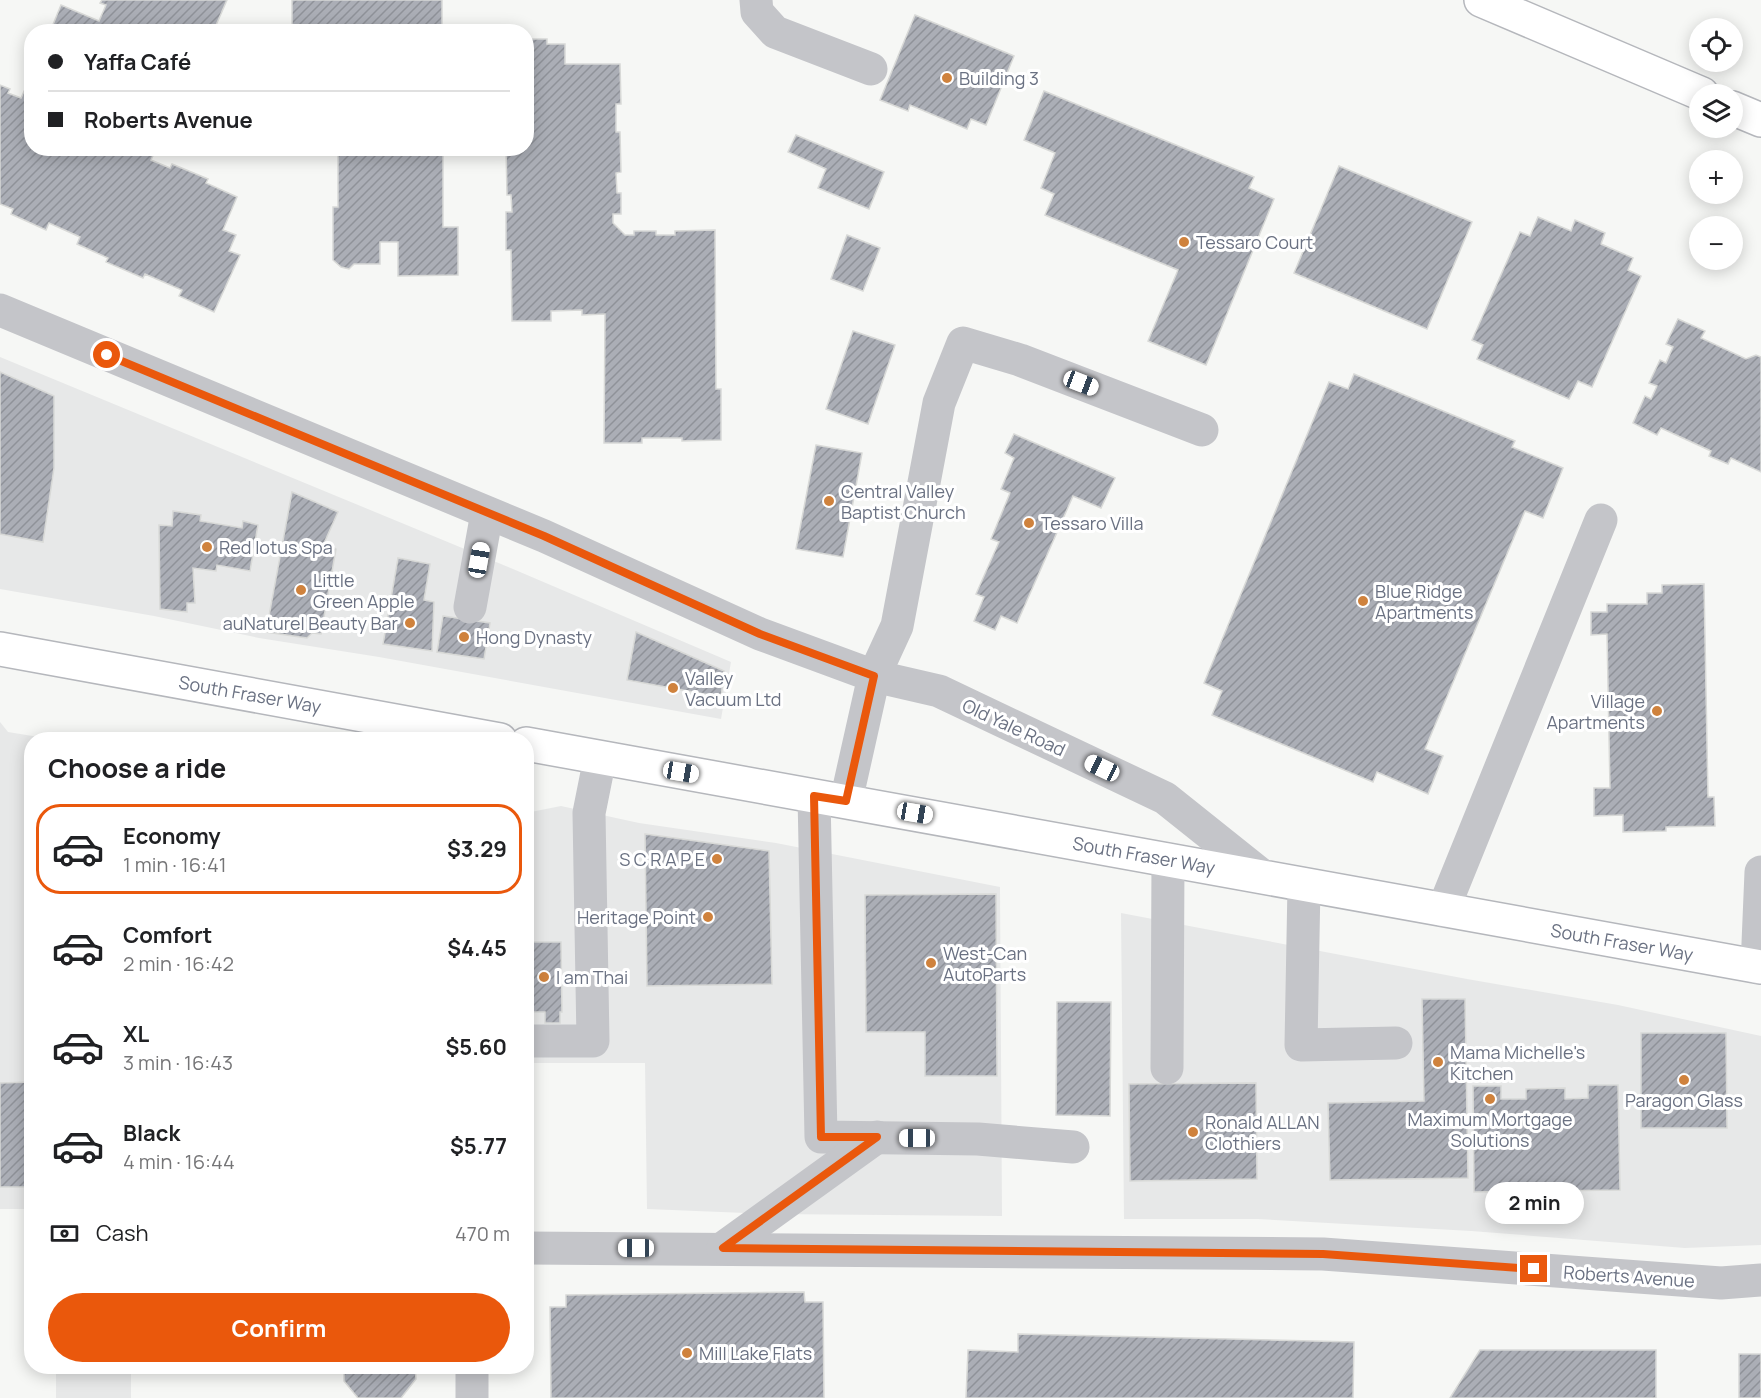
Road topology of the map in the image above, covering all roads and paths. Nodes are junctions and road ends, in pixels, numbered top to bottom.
1 (756, 0) edge
2 (1481, 0) edge
3 (872, 69) dead end
4 (1689, 88) edge
5 (1743, 113) edge
6 (1761, 120) edge
7 (0, 310) edge
8 (1202, 430) dead end
9 (487, 513) junction
10 (1601, 520) dead end
11 (470, 607) dead end
12 (0, 649) edge
13 (874, 676) junction
14 (450, 732) edge
15 (534, 746) edge
16 (600, 758) junction
17 (814, 796) junction
18 (846, 801) junction
19 (1168, 860) junction
20 (1761, 872) edge
21 (1263, 877) junction
22 (1304, 885) junction
23 (1443, 910) junction
24 (1759, 967) edge
25 (534, 1041) edge
26 (1396, 1043) dead end
27 (1167, 1068) dead end
28 (877, 1137) junction
29 (1073, 1147) dead end
30 (534, 1248) edge
31 (723, 1248) junction
32 (1761, 1280) edge
33 (472, 1374) edge
34 (472, 1398) edge

1 - 3 street
2 - 4 main road
5 - 6 main road
7 - 9 street, Old Yale Road
8 - 13 street
9 - 11 street
9 - 13 street, Old Yale Road
10 - 23 street
12 - 14 main road, South Fraser Way
13 - 18 street
13 - 21 street, Old Yale Road
15 - 16 main road, South Fraser Way
16 - 17 main road, South Fraser Way
16 - 25 street
17 - 18 main road, South Fraser Way
17 - 28 street
18 - 19 main road, South Fraser Way
19 - 21 main road, South Fraser Way
19 - 27 street
20 - 24 street
21 - 22 main road, South Fraser Way
22 - 23 main road, South Fraser Way
22 - 26 street
23 - 24 main road, South Fraser Way
28 - 29 street
28 - 31 street
30 - 31 street, Roberts Avenue
31 - 32 street, Roberts Avenue
33 - 34 street

